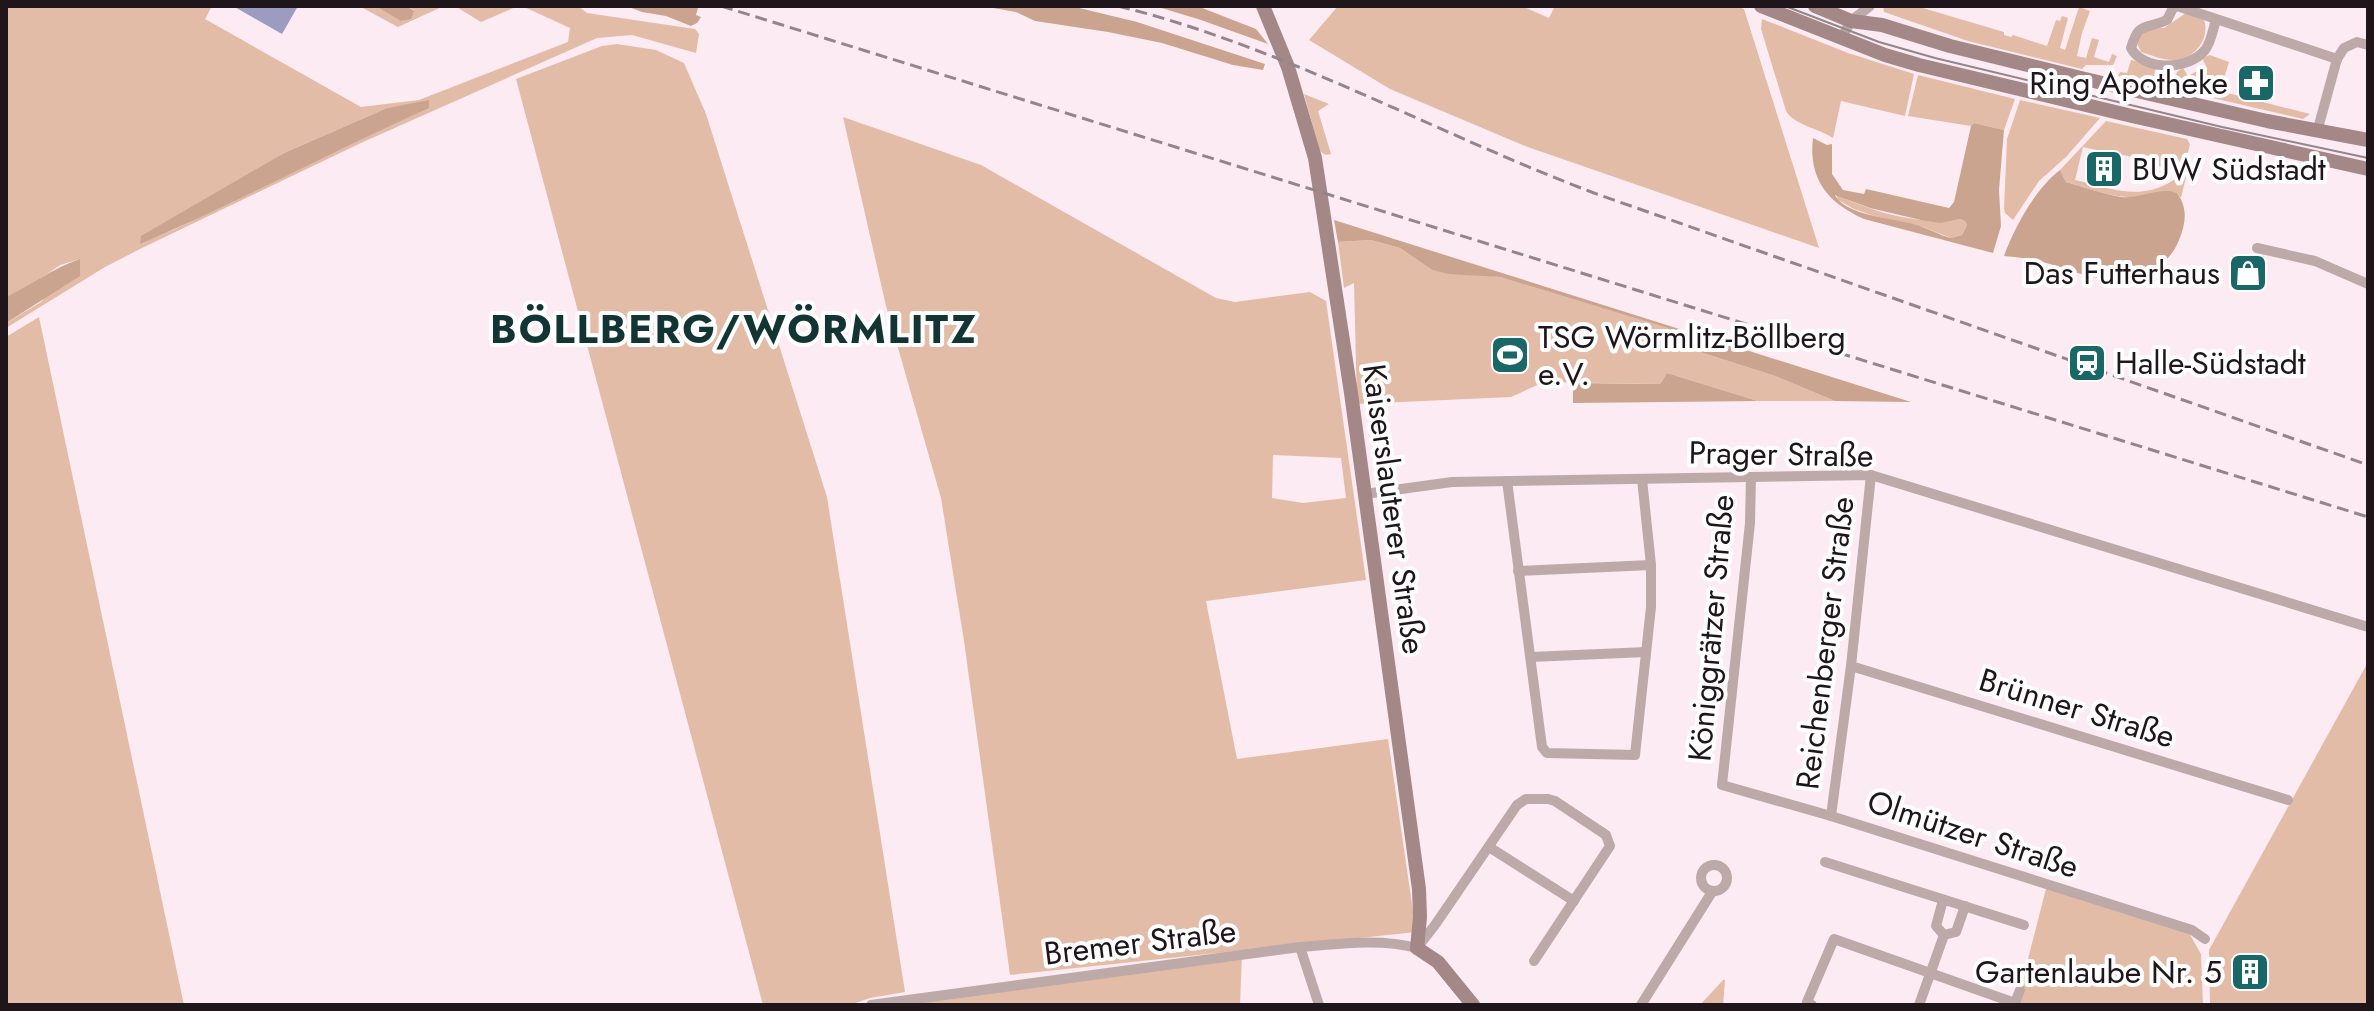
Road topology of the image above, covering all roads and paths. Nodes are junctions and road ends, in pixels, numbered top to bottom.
1 (1263, 6) edge
2 (1761, 6) edge
3 (1815, 6) edge
4 (1870, 6) edge
5 (2175, 6) edge
6 (2216, 20) junction
7 (1851, 21) junction
8 (1842, 37) junction
9 (2368, 45) edge
10 (2337, 59) junction
11 (2317, 132) junction
12 (2368, 140) edge
13 (2368, 169) edge
14 (2257, 248) dead end
15 (2368, 284) edge
16 (1871, 475) junction
17 (1751, 477) junction
18 (1642, 479) junction
19 (1507, 481) junction
20 (1365, 494) junction
21 (1651, 565) junction
22 (1518, 571) junction
23 (2368, 627) edge
24 (1646, 652) junction
25 (1531, 657) junction
26 (1851, 666) junction
27 (1722, 785) joint
28 (2288, 800) dead end
29 (1831, 816) junction
30 (1489, 847) junction
31 (1825, 862) dead end
32 (1712, 892) dead end
33 (1943, 900) junction
34 (1574, 901) junction
35 (1965, 906) junction
36 (2024, 925) dead end
37 (1944, 935) junction
38 (2205, 939) dead end
39 (1300, 947) junction
40 (1417, 948) junction
41 (1534, 961) dead end
42 (1931, 973) junction
43 (2020, 990) dead end
44 (2014, 1004) edge
45 (871, 1005) edge
46 (1319, 1005) edge
47 (1473, 1005) edge
48 (1641, 1005) edge
49 (1812, 1005) edge
50 (1919, 1005) edge

1 - 20 street, Kaiserslauterer Straße
2 - 8 street
3 - 7 street
4 - 7 street
5 - 6 street
5 - 6 street
6 - 10 street
7 - 8 street
7 - 11 street
8 - 13 street
9 - 10 street
10 - 11 street
11 - 12 street
14 - 15 street
16 - 17 street, Prager Straße
16 - 23 street, Prager Straße
16 - 26 street, Reichenberger Straße
17 - 18 street, Prager Straße
17 - 27 street, Königgrätzer Straße
18 - 19 street, Prager Straße
18 - 21 street
19 - 20 street, Prager Straße
19 - 22 street
20 - 40 street, Kaiserslauterer Straße
21 - 22 street
21 - 24 street
22 - 25 street
24 - 25 street
24 - 25 street
26 - 28 street, Brünner Straße
26 - 29 street, Reichenberger Straße
27 - 29 street, Olmützer Straße
29 - 38 street, Olmützer Straße
30 - 34 street
30 - 34 street
30 - 40 street
31 - 33 street
32 - 48 street
33 - 35 street
33 - 37 street
34 - 41 street
35 - 36 street
35 - 37 street
37 - 42 street
39 - 40 street, Bremer Straße
39 - 45 street, Bremer Straße
39 - 46 street
40 - 47 street
42 - 44 street
42 - 49 street
42 - 50 street
43 - 44 street

